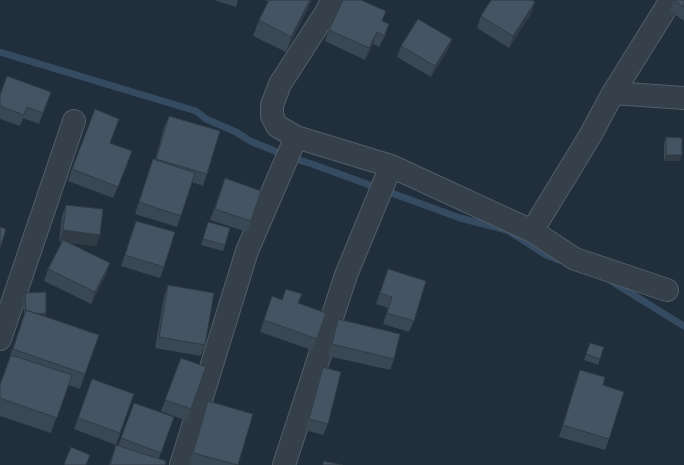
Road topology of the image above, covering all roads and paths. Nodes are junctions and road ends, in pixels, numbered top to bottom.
1 (332, 0) edge
2 (671, 0) edge
3 (613, 93) junction
4 (684, 98) edge
5 (74, 121) dead end
6 (296, 138) junction
7 (391, 166) junction
8 (532, 230) junction
9 (667, 290) dead end
10 (0, 339) edge
11 (182, 465) edge
12 (284, 465) edge

1 - 6 street
2 - 3 street
3 - 4 street
3 - 8 street
5 - 10 street
6 - 7 street
6 - 11 street
7 - 8 street
7 - 12 street
8 - 9 street

